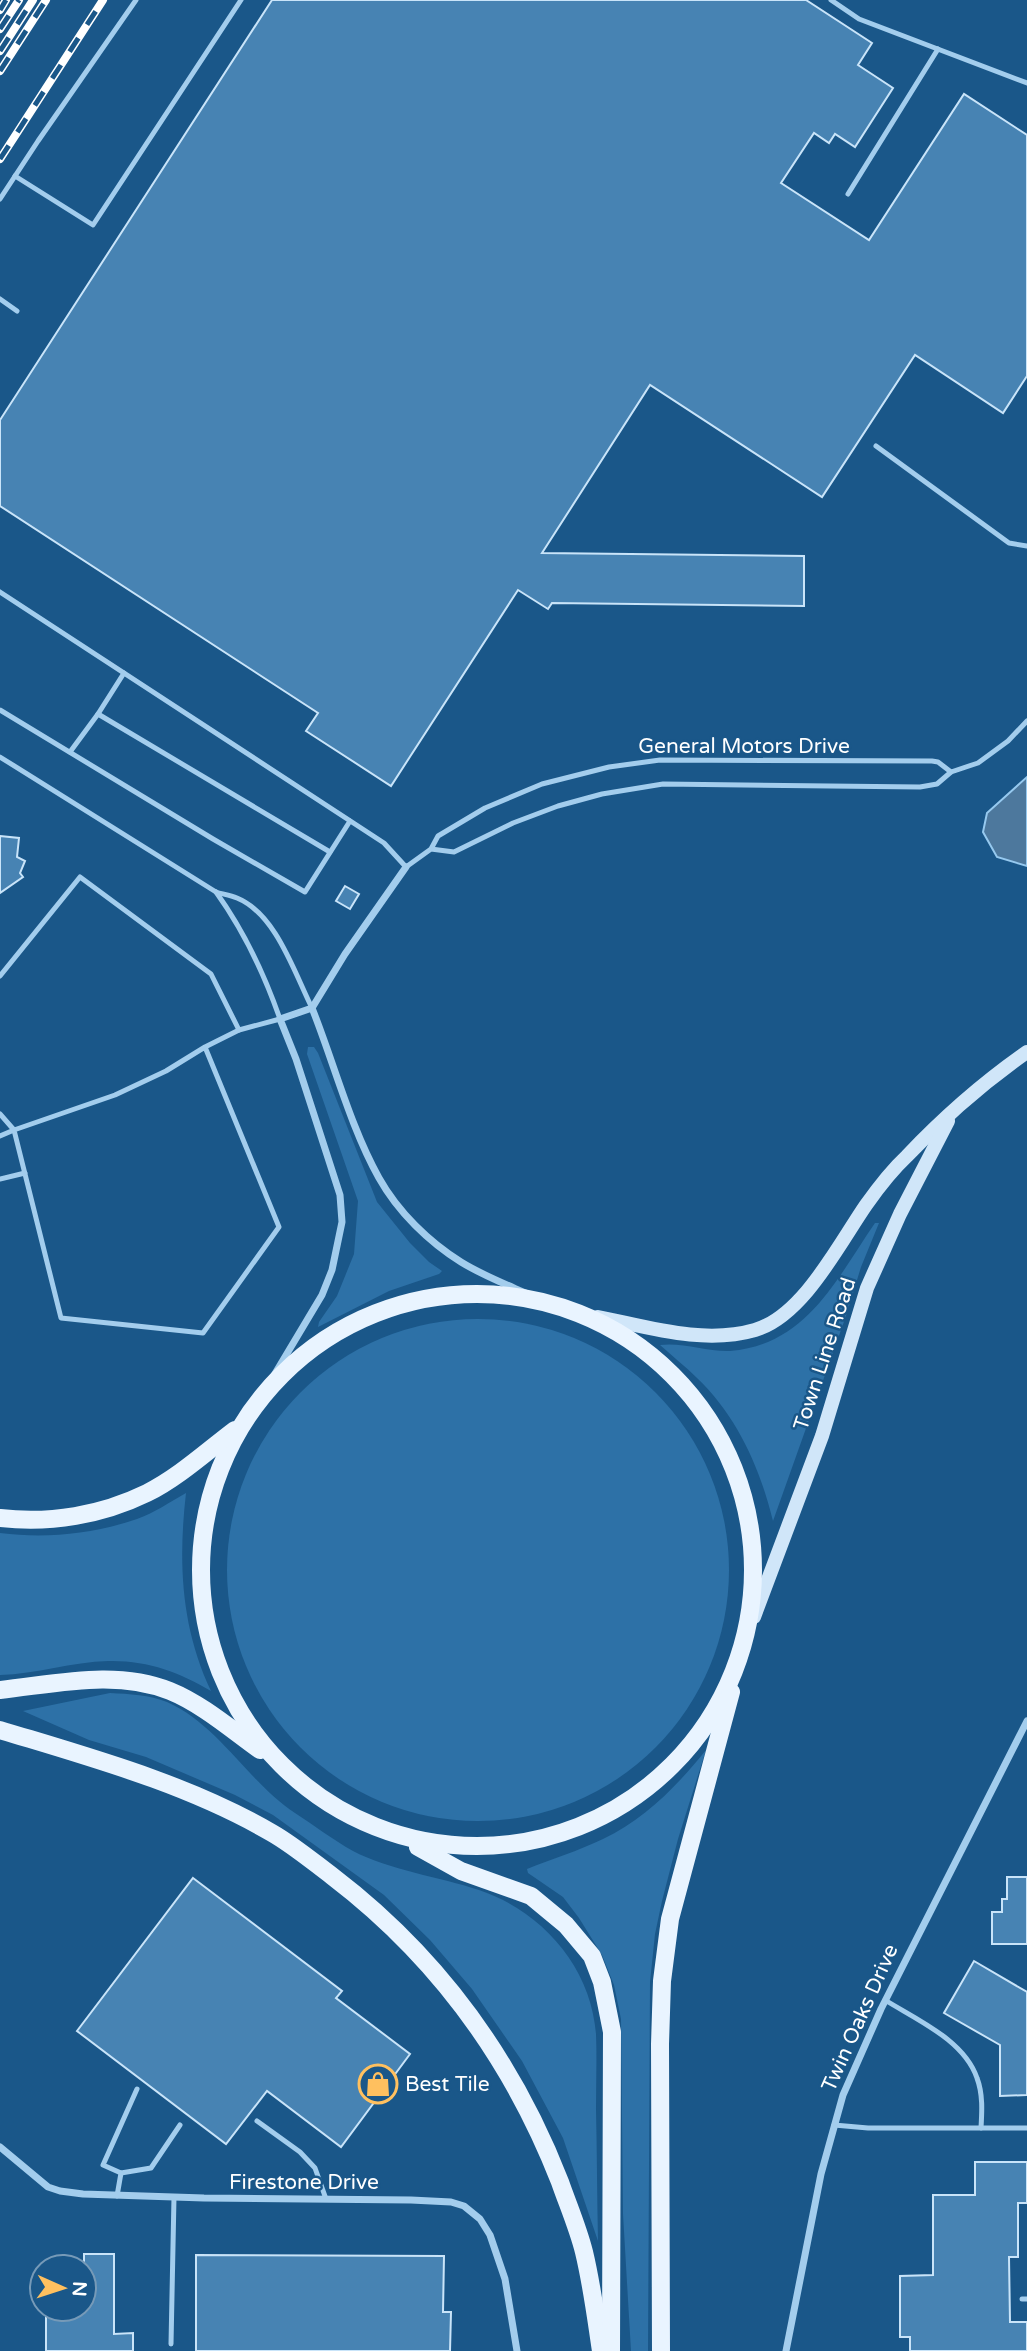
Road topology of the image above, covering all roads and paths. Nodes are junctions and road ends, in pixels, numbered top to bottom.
1 (136, 0) edge
2 (241, 0) edge
3 (831, 0) edge
4 (938, 49) junction
5 (1027, 83) edge
6 (15, 176) junction
7 (848, 194) dead end
8 (0, 199) edge
9 (0, 299) edge
10 (17, 311) dead end
11 (876, 446) dead end
12 (1027, 546) edge
13 (0, 592) edge
14 (124, 673) junction
15 (0, 710) edge
16 (98, 715) junction
17 (1027, 721) edge
18 (70, 752) junction
19 (0, 757) edge
20 (951, 772) junction
21 (349, 821) junction
22 (431, 849) junction
23 (330, 852) junction
24 (406, 867) junction
25 (216, 892) junction
26 (0, 975) edge
27 (312, 1008) junction
28 (280, 1019) junction
29 (239, 1030) junction
30 (205, 1047) junction
31 (1027, 1052) edge
32 (953, 1111) junction
33 (0, 1114) edge
34 (14, 1130) junction
35 (0, 1136) edge
36 (24, 1173) junction
37 (0, 1179) edge
38 (539, 1299) junction
39 (598, 1317) junction
40 (270, 1382) junction
41 (235, 1430) junction
42 (0, 1518) edge
43 (754, 1617) junction
44 (735, 1678) junction
45 (0, 1690) edge
46 (1027, 1721) edge
47 (0, 1730) edge
48 (270, 1756) junction
49 (399, 1838) junction
50 (885, 2000) junction
51 (137, 2090) dead end
52 (257, 2121) dead end
53 (180, 2125) dead end
54 (834, 2125) junction
55 (981, 2128) junction
56 (1027, 2128) edge
57 (0, 2147) edge
58 (121, 2173) junction
59 (117, 2196) junction
60 (174, 2197) junction
61 (326, 2199) junction
62 (171, 2344) dead end
63 (517, 2351) edge
64 (601, 2351) edge
65 (611, 2351) edge
66 (662, 2351) edge
67 (786, 2351) edge

1 - 6 lane
2 - 6 lane
3 - 4 lane
4 - 5 lane
4 - 7 lane
6 - 8 lane
9 - 10 lane
11 - 12 lane
13 - 14 lane
14 - 16 lane
14 - 21 lane
15 - 18 lane
16 - 18 lane
16 - 23 lane
17 - 20 lane, General Motors Drive
18 - 23 lane
19 - 25 lane
20 - 22 lane, General Motors Drive
20 - 22 lane, General Motors Drive
21 - 23 lane
21 - 24 lane
22 - 24 lane, General Motors Drive
24 - 27 street, General Motors Drive
25 - 27 lane
25 - 28 lane
26 - 29 lane
27 - 28 street
27 - 38 street
28 - 29 lane
28 - 40 street
29 - 30 lane
30 - 34 lane
30 - 36 lane
31 - 32 street, Town Line Road
32 - 39 street, Town Line Road
32 - 43 street, Town Line Road
33 - 34 lane
34 - 35 lane
34 - 36 lane
36 - 37 lane
38 - 39 main road
38 - 40 main road
39 - 43 main road
40 - 41 main road
41 - 42 main road
41 - 48 main road
43 - 44 main road
44 - 49 main road
44 - 66 main road
45 - 48 main road
46 - 50 street, Twin Oaks Drive
47 - 64 main road
48 - 49 main road
49 - 65 main road
50 - 54 street, Twin Oaks Drive
50 - 55 lane
51 - 58 lane
52 - 61 lane
53 - 58 lane
54 - 55 lane
54 - 67 street, Twin Oaks Drive
55 - 56 lane
57 - 59 street, Firestone Drive
58 - 59 lane
59 - 60 street, Firestone Drive
60 - 61 street, Firestone Drive
60 - 62 lane
61 - 63 street, Firestone Drive

